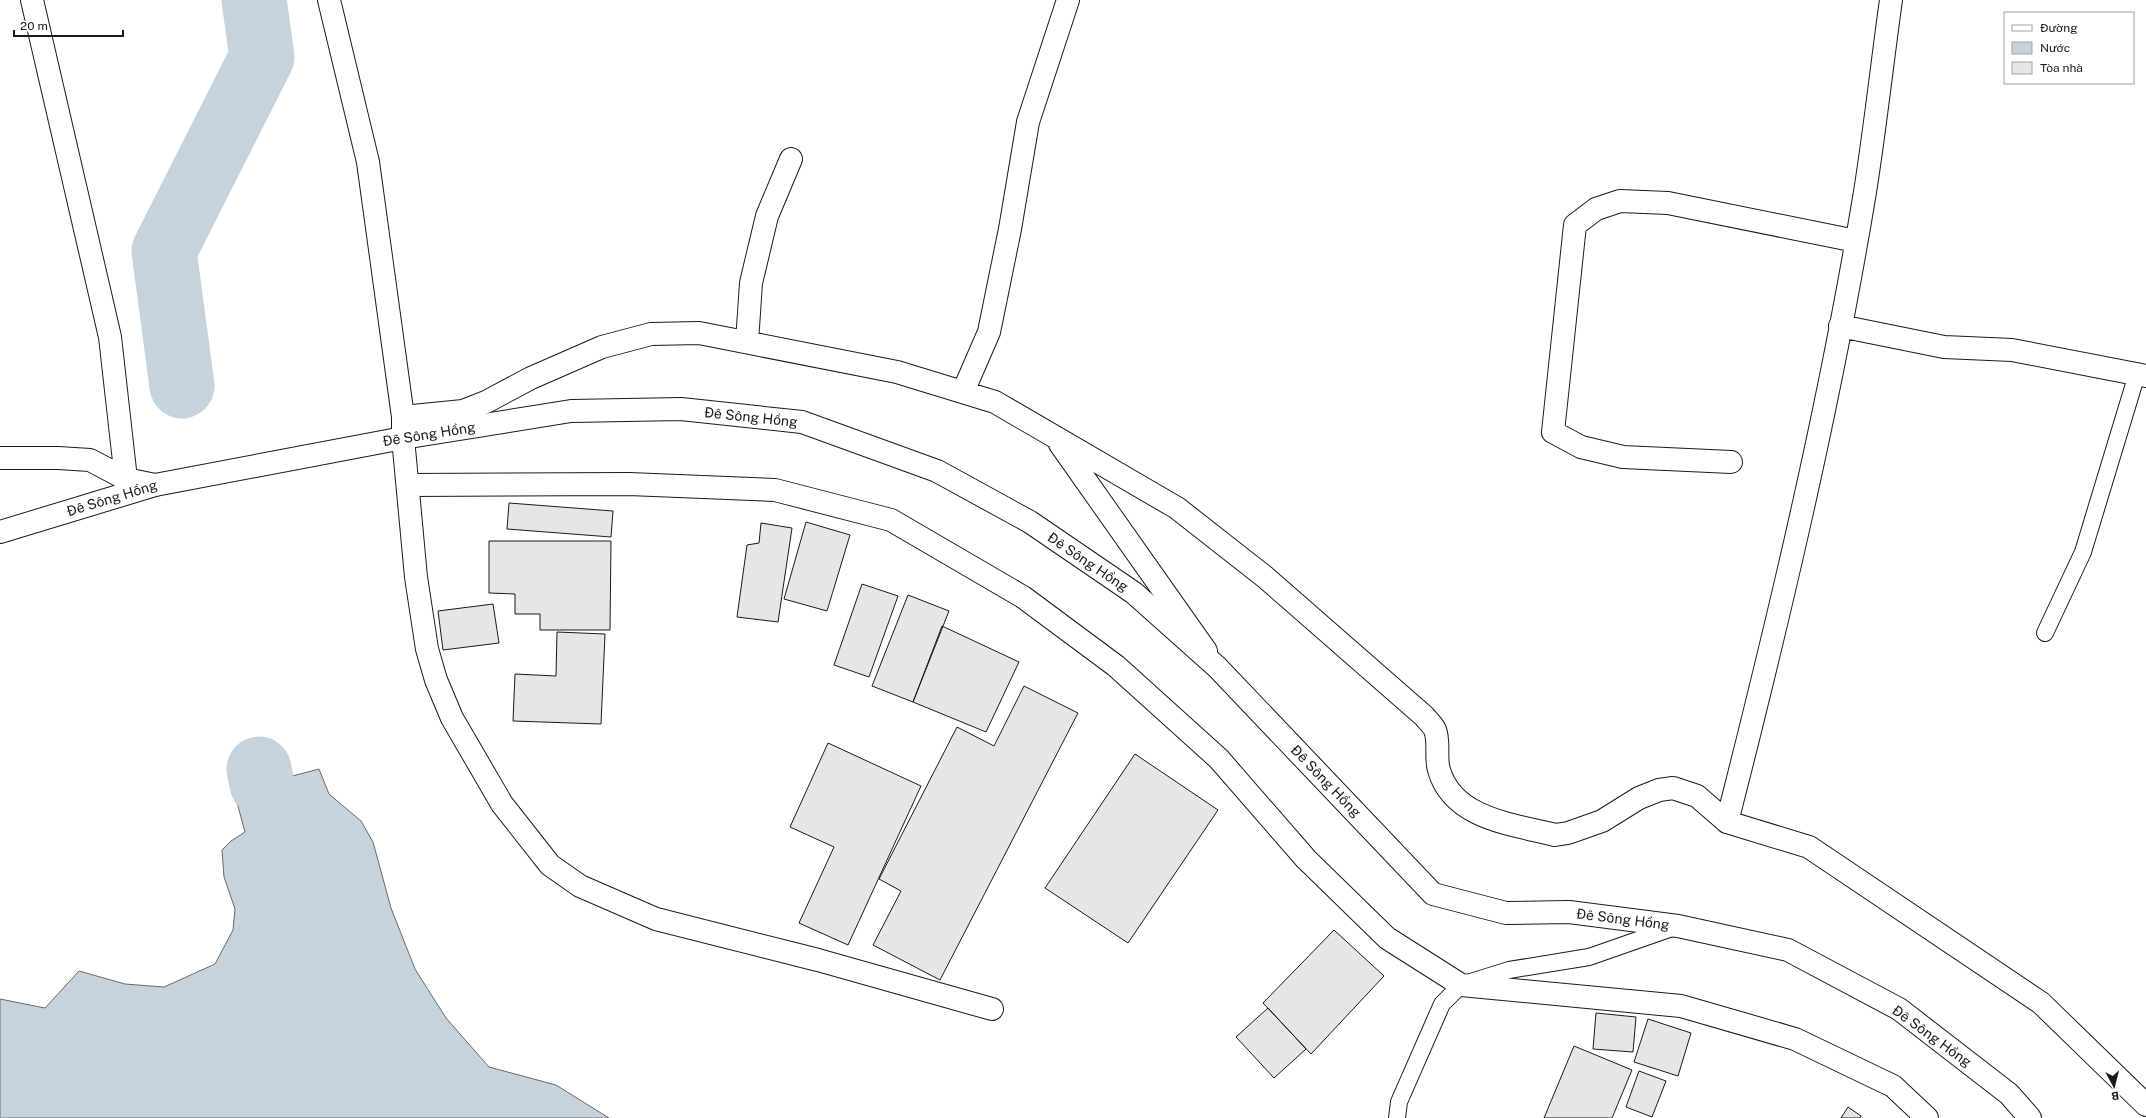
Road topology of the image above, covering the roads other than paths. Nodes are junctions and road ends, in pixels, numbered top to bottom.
1 (32, 0) edge
2 (329, 0) edge
3 (1068, 0) edge
4 (1891, 0) edge
5 (791, 159) dead end
6 (1856, 241) junction
7 (1840, 326) junction
8 (746, 342) junction
9 (2142, 375) edge
10 (963, 392) junction
11 (403, 417) junction
12 (403, 438) junction
13 (1056, 438) junction
14 (0, 458) edge
15 (1731, 462) dead end
16 (126, 479) junction
17 (155, 485) junction
18 (408, 485) junction
19 (0, 532) edge
20 (2045, 633) dead end
21 (1217, 667) junction
22 (1726, 822) junction
23 (1678, 926) junction
24 (1462, 984) junction
25 (992, 1009) dead end
26 (2146, 1105) edge
27 (1397, 1118) edge
28 (1927, 1118) edge
29 (2030, 1118) edge

1 - 16 street
2 - 11 street
3 - 10 street
4 - 6 street
5 - 8 street
6 - 7 street
6 - 15 street
7 - 9 street
7 - 22 street
8 - 10 street
8 - 11 street
9 - 20 lane
10 - 13 street
11 - 12 street
12 - 17 street, Đê Sông Hồng
12 - 18 street
12 - 21 street, Đê Sông Hồng
13 - 21 street
13 - 22 street
14 - 16 street
16 - 17 street
17 - 19 street, Đê Sông Hồng
18 - 24 street
18 - 25 street
21 - 23 street, Đê Sông Hồng
22 - 26 street
23 - 24 lane
23 - 29 street, Đê Sông Hồng
24 - 27 lane
24 - 28 street

